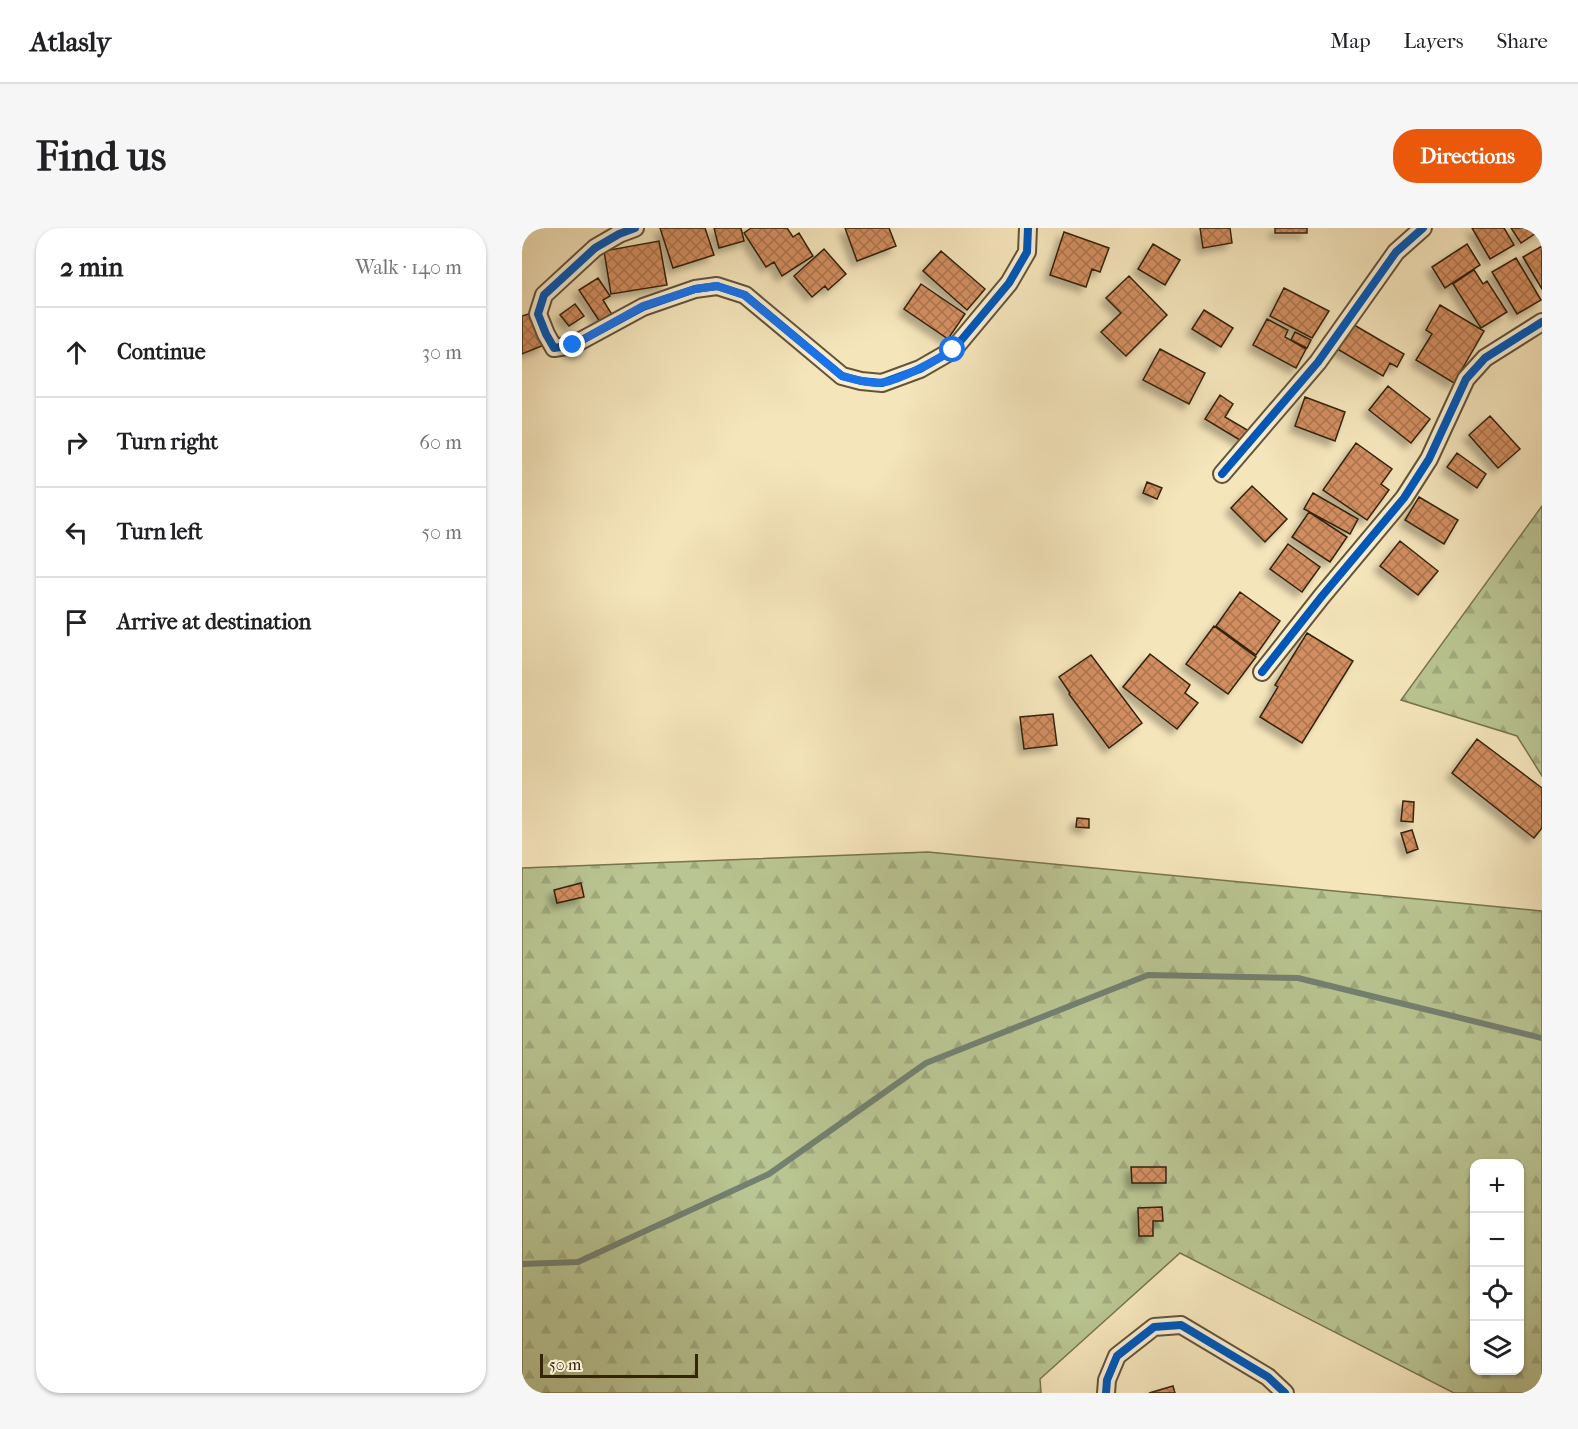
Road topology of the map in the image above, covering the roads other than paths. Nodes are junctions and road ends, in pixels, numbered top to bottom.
1 (635, 228) edge
2 (1028, 228) edge
3 (1423, 228) edge
4 (1542, 322) edge
5 (1222, 474) dead end
6 (1262, 672) dead end
7 (1106, 1393) edge
8 (1285, 1393) edge

1 - 2 street
3 - 5 street
4 - 6 street
7 - 8 street

